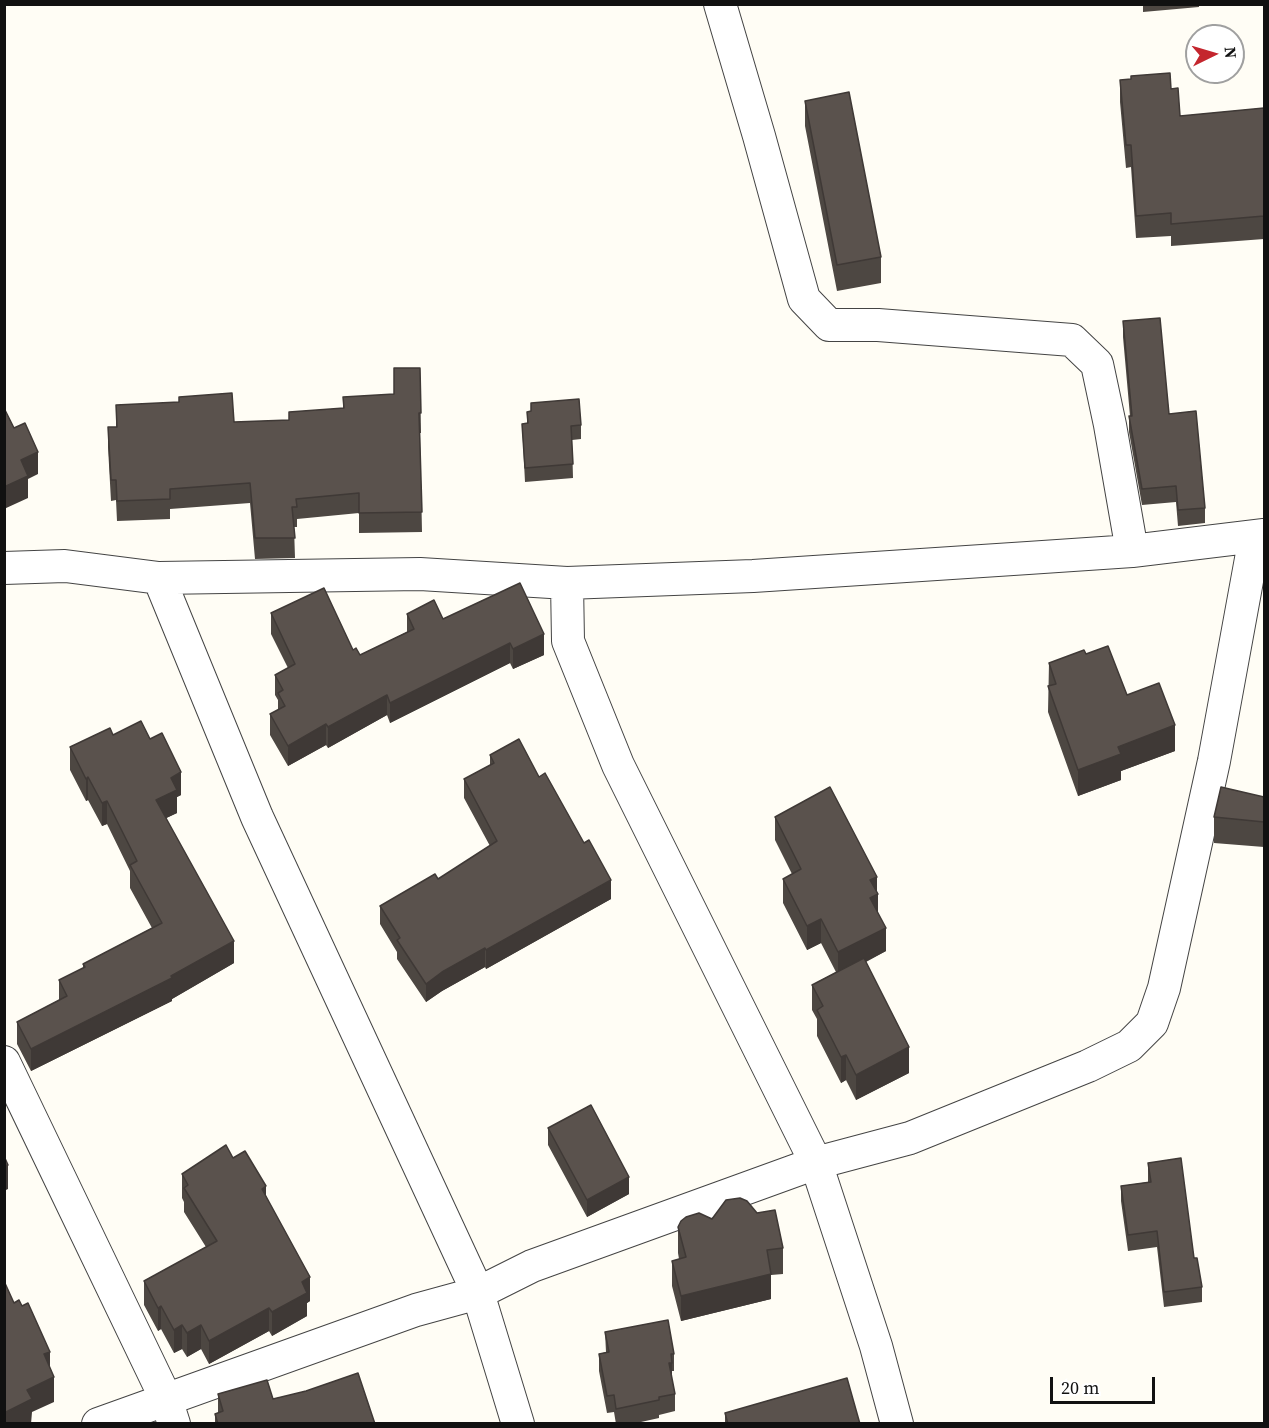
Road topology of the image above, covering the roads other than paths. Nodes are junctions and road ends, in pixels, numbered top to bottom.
1 (720, 4) edge
2 (1259, 536) edge
3 (1132, 551) junction
4 (4, 568) edge
5 (159, 578) junction
6 (567, 583) junction
7 (4, 1062) edge
8 (816, 1163) junction
9 (478, 1293) junction
10 (170, 1411) edge
11 (98, 1424) edge
12 (518, 1424) edge
13 (897, 1424) edge

1 - 3 street
2 - 3 street
2 - 8 street
3 - 6 street
4 - 5 street
5 - 6 street
5 - 9 street
6 - 8 street
7 - 10 street
8 - 9 street
8 - 13 street
9 - 10 street
9 - 12 street
10 - 11 street

